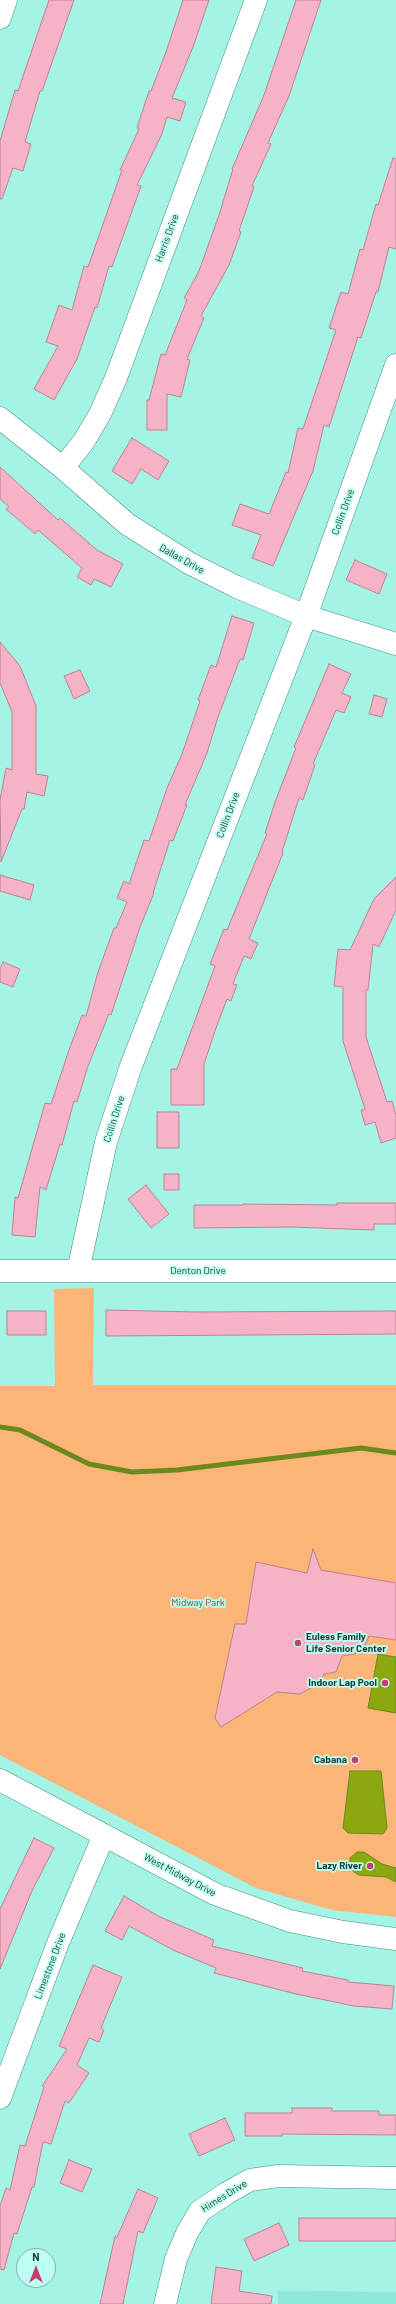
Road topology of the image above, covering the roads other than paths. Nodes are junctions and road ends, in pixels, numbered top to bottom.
1 (6, 0) edge
2 (256, 0) edge
3 (0, 18) edge
4 (396, 365) edge
5 (391, 395) edge
6 (0, 418) edge
7 (63, 468) junction
8 (306, 616) junction
9 (396, 644) edge
10 (78, 1271) junction
11 (0, 1272) edge
12 (396, 1272) edge
13 (0, 1780) edge
14 (104, 1835) junction
15 (396, 1939) edge
16 (0, 2098) edge
17 (396, 2178) edge
18 (165, 2304) edge

1 - 3 street
2 - 7 street, Harris Drive
4 - 5 street, Collin Drive
5 - 8 street, Collin Drive
6 - 7 street, Dallas Drive
7 - 8 street, Dallas Drive
8 - 9 street, Dallas Drive
8 - 10 street, Collin Drive
10 - 11 street, Denton Drive
10 - 12 street, Denton Drive
13 - 14 street, West Midway Drive
14 - 15 street, West Midway Drive
14 - 16 street, Limestone Drive
17 - 18 street, Himes Drive

